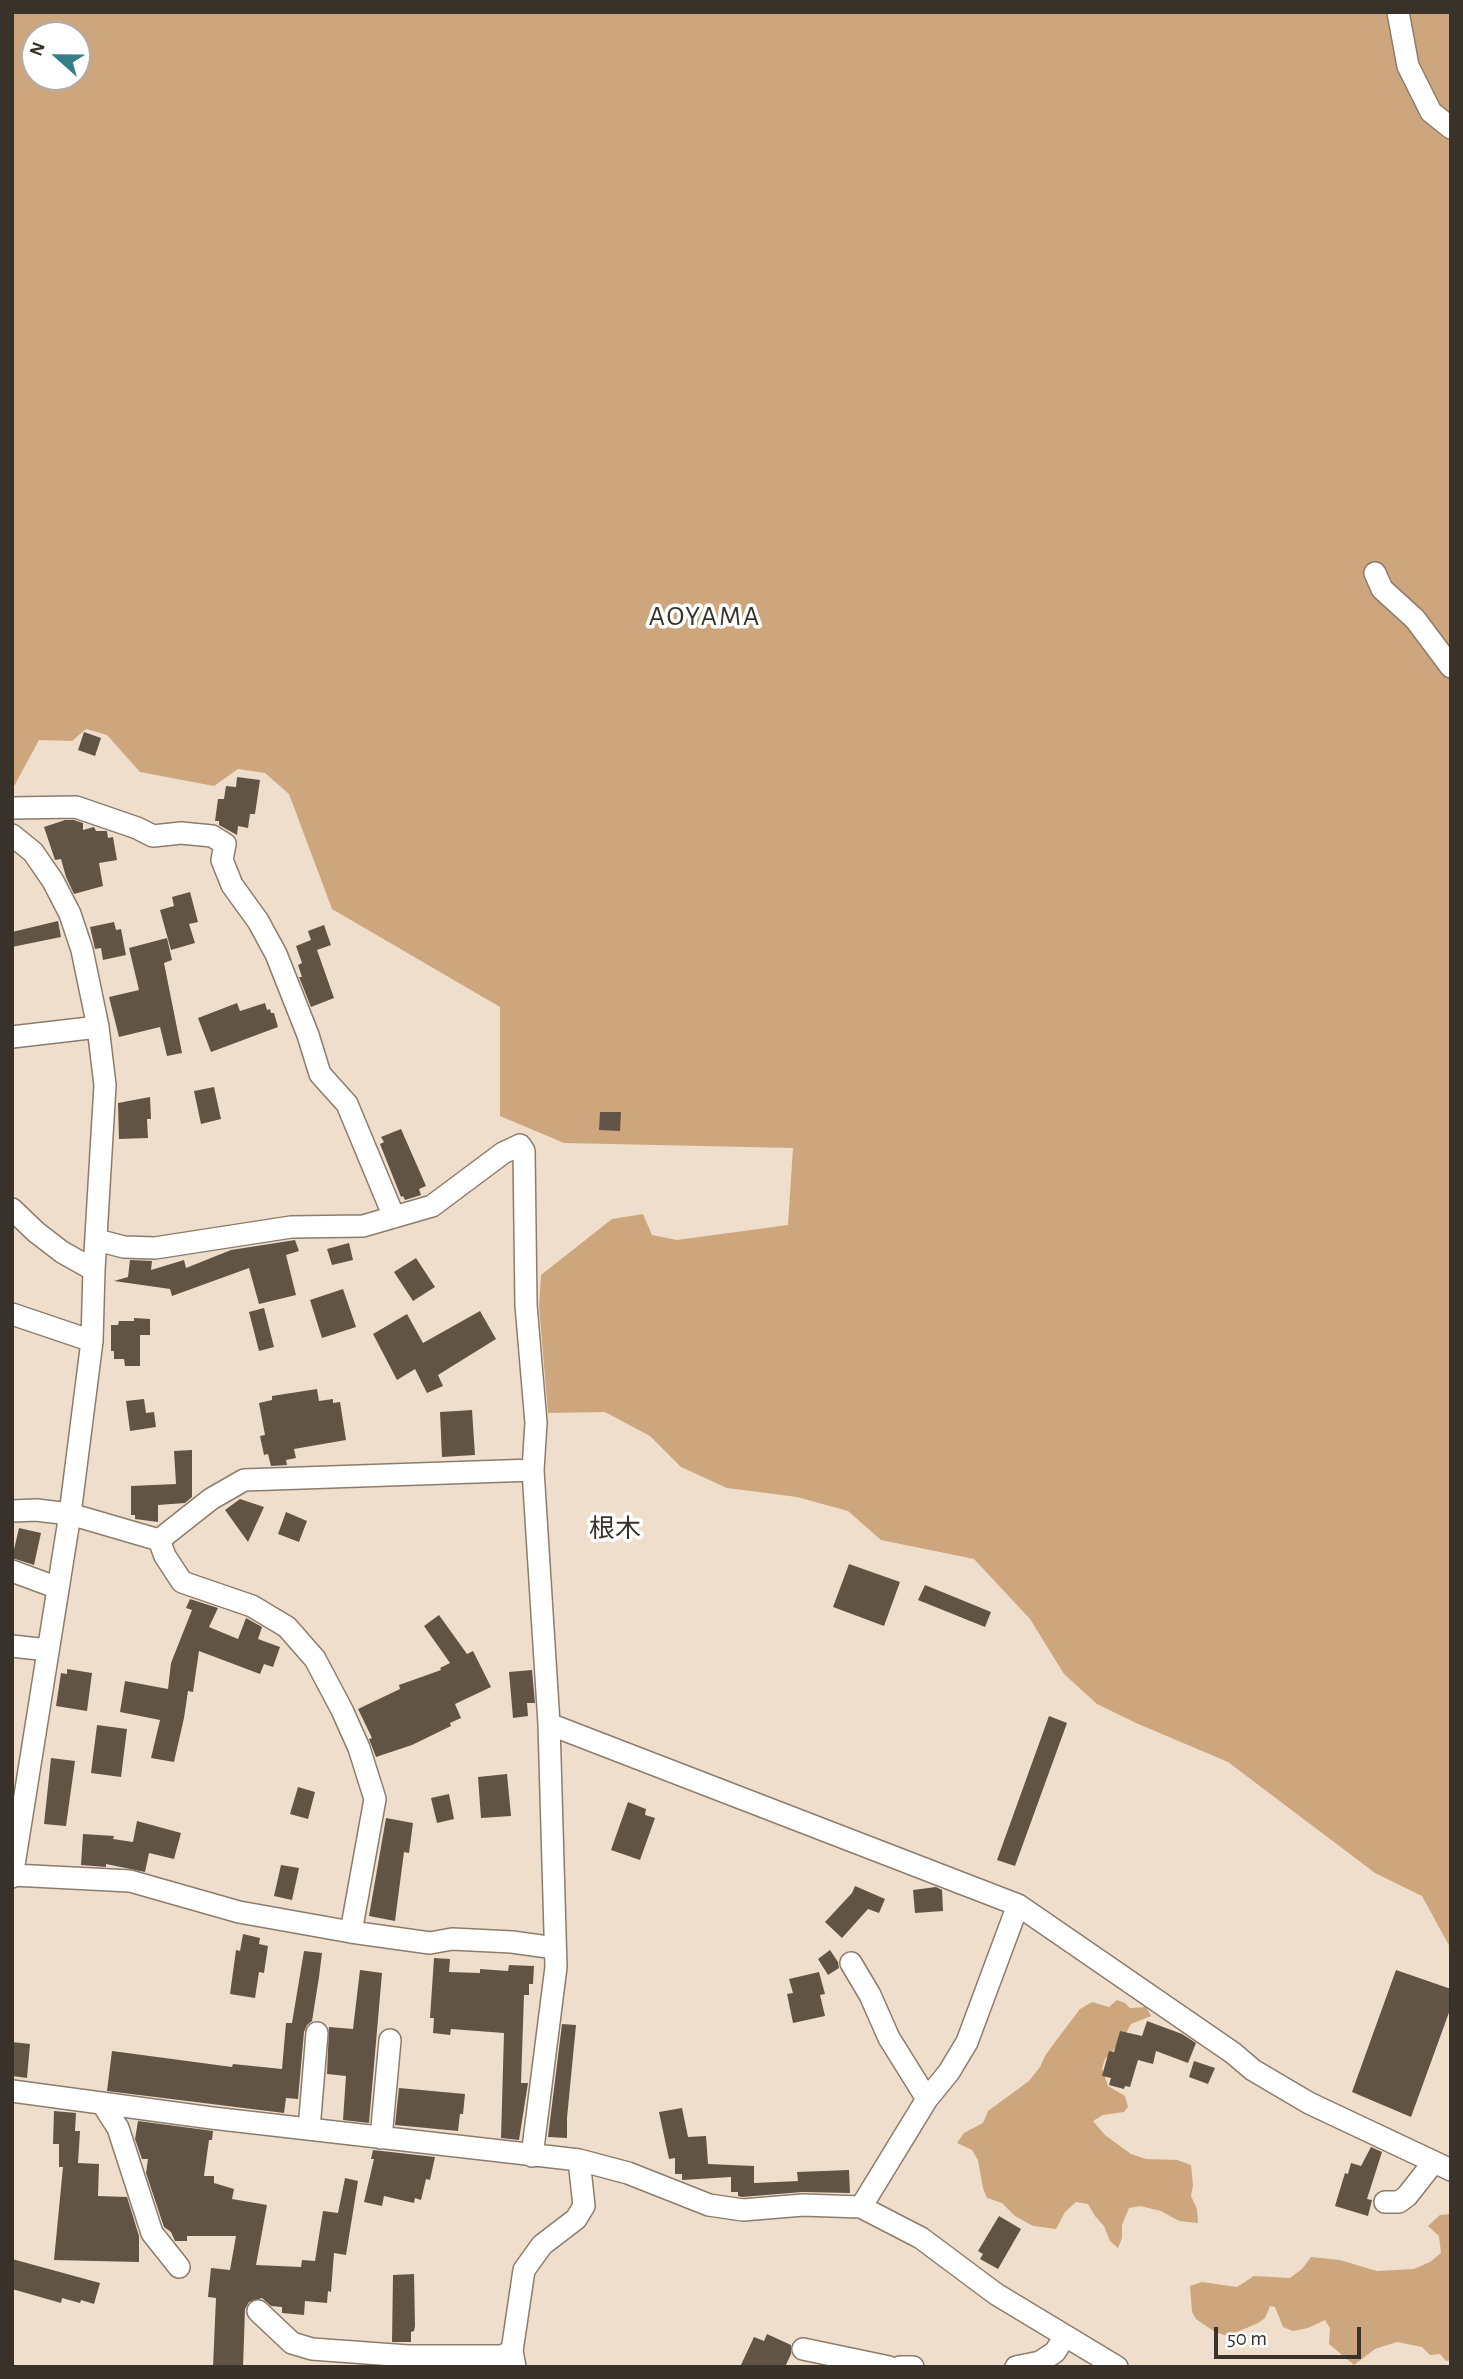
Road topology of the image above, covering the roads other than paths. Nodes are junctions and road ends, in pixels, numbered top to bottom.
1 (1398, 12) edge
2 (1451, 128) edge
3 (1375, 573) dead end
4 (1451, 667) edge
5 (12, 808) edge
6 (12, 835) edge
7 (99, 1027) junction
8 (12, 1037) edge
9 (12, 1209) edge
10 (394, 1217) junction
11 (97, 1240) junction
12 (94, 1270) junction
13 (12, 1314) edge
14 (92, 1341) junction
15 (533, 1470) junction
16 (12, 1511) edge
17 (69, 1514) junction
18 (159, 1539) junction
19 (12, 1571) edge
20 (58, 1588) junction
21 (12, 1646) edge
22 (48, 1650) junction
23 (549, 1724) junction
24 (12, 1876) edge
25 (1018, 1905) junction
26 (351, 1932) junction
27 (555, 1948) junction
28 (851, 1963) dead end
29 (317, 2032) dead end
30 (390, 2040) dead end
31 (12, 2091) edge
32 (927, 2099) junction
33 (102, 2103) junction
34 (309, 2129) junction
35 (381, 2138) junction
36 (532, 2156) junction
37 (579, 2160) junction
38 (1442, 2166) edge
39 (1385, 2202) dead end
40 (861, 2207) junction
41 (179, 2267) dead end
42 (258, 2311) dead end
43 (1065, 2336) junction
44 (803, 2349) dead end
45 (513, 2359) edge
46 (889, 2367) edge
47 (900, 2367) edge
48 (912, 2367) edge
49 (1016, 2367) edge
50 (1117, 2367) edge

1 - 2 street
3 - 4 street
5 - 10 street
6 - 7 street
7 - 8 street
7 - 11 street
9 - 12 street
10 - 11 street
10 - 15 street
11 - 12 street
12 - 14 street
13 - 14 street
14 - 17 street
15 - 18 street
15 - 23 street
16 - 17 street
17 - 18 street
17 - 20 street
18 - 26 street
19 - 20 street
20 - 22 street
21 - 22 street
22 - 24 street
23 - 25 street
23 - 27 street
24 - 26 street
25 - 32 street
25 - 38 street
26 - 27 street
27 - 36 street
28 - 32 street
29 - 34 street
30 - 35 street
31 - 33 street
32 - 40 street
33 - 34 street
33 - 41 street
34 - 35 street
35 - 36 street
36 - 37 street
37 - 40 street
37 - 45 street
38 - 39 street
40 - 43 street
42 - 45 street
43 - 49 street
43 - 50 street
44 - 46 street
47 - 48 street

